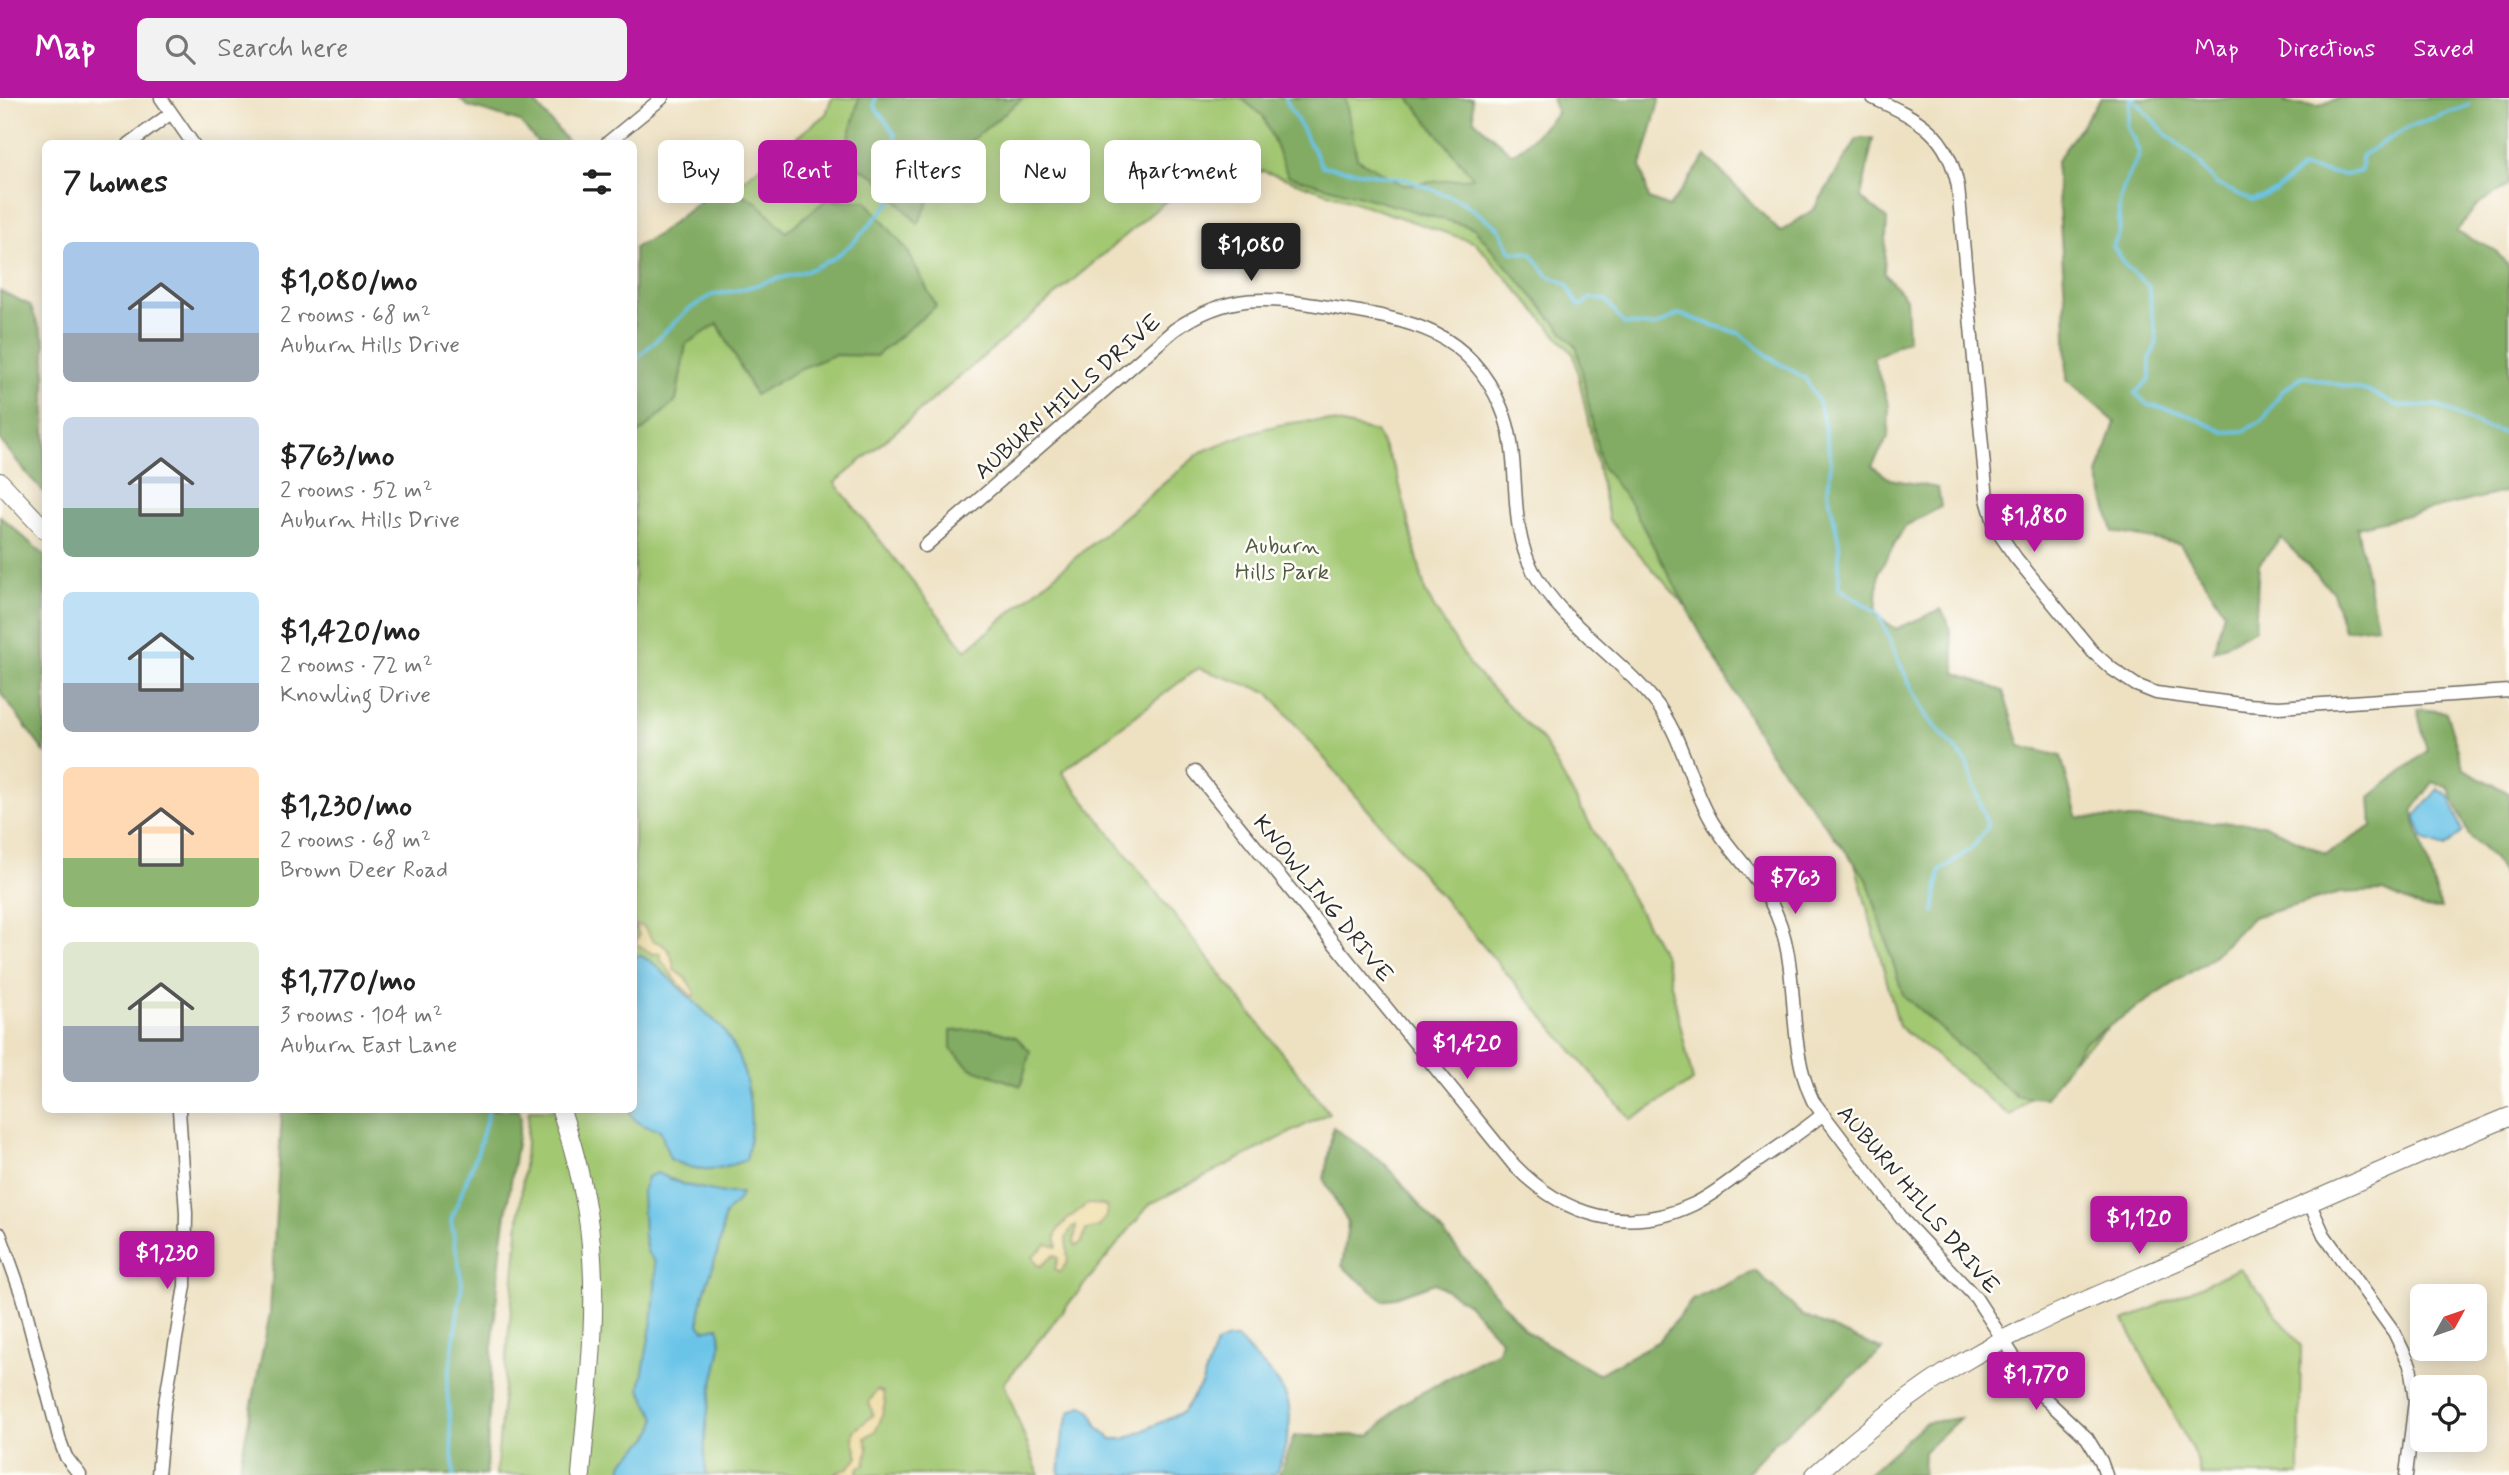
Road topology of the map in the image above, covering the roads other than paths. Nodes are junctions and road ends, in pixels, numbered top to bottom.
1 (161, 98) edge
2 (662, 98) edge
3 (1873, 98) edge
4 (170, 114) junction
5 (134, 140) edge
6 (190, 140) edge
7 (611, 140) edge
8 (0, 482) edge
9 (42, 527) edge
10 (925, 545) dead end
11 (2509, 691) edge
12 (1195, 772) dead end
13 (179, 1113) edge
14 (562, 1113) edge
15 (1822, 1115) junction
16 (2509, 1117) edge
17 (2309, 1202) junction
18 (0, 1234) edge
19 (2005, 1340) junction
20 (80, 1475) edge
21 (158, 1475) edge
22 (581, 1475) edge
23 (1815, 1475) edge
24 (2106, 1475) edge
25 (2406, 1475) edge

1 - 4 street
2 - 7 street
3 - 11 street
4 - 5 street
4 - 6 street
8 - 9 main road
10 - 15 street, AUBURN HILLS DRIVE
12 - 15 street, KNOWLING DRIVE
13 - 21 street
14 - 22 main road
15 - 19 street, AUBURN HILLS DRIVE
16 - 17 main road
17 - 19 main road
17 - 25 street
18 - 20 street
19 - 23 main road
19 - 24 street, AUBURN HILLS DRIVE

